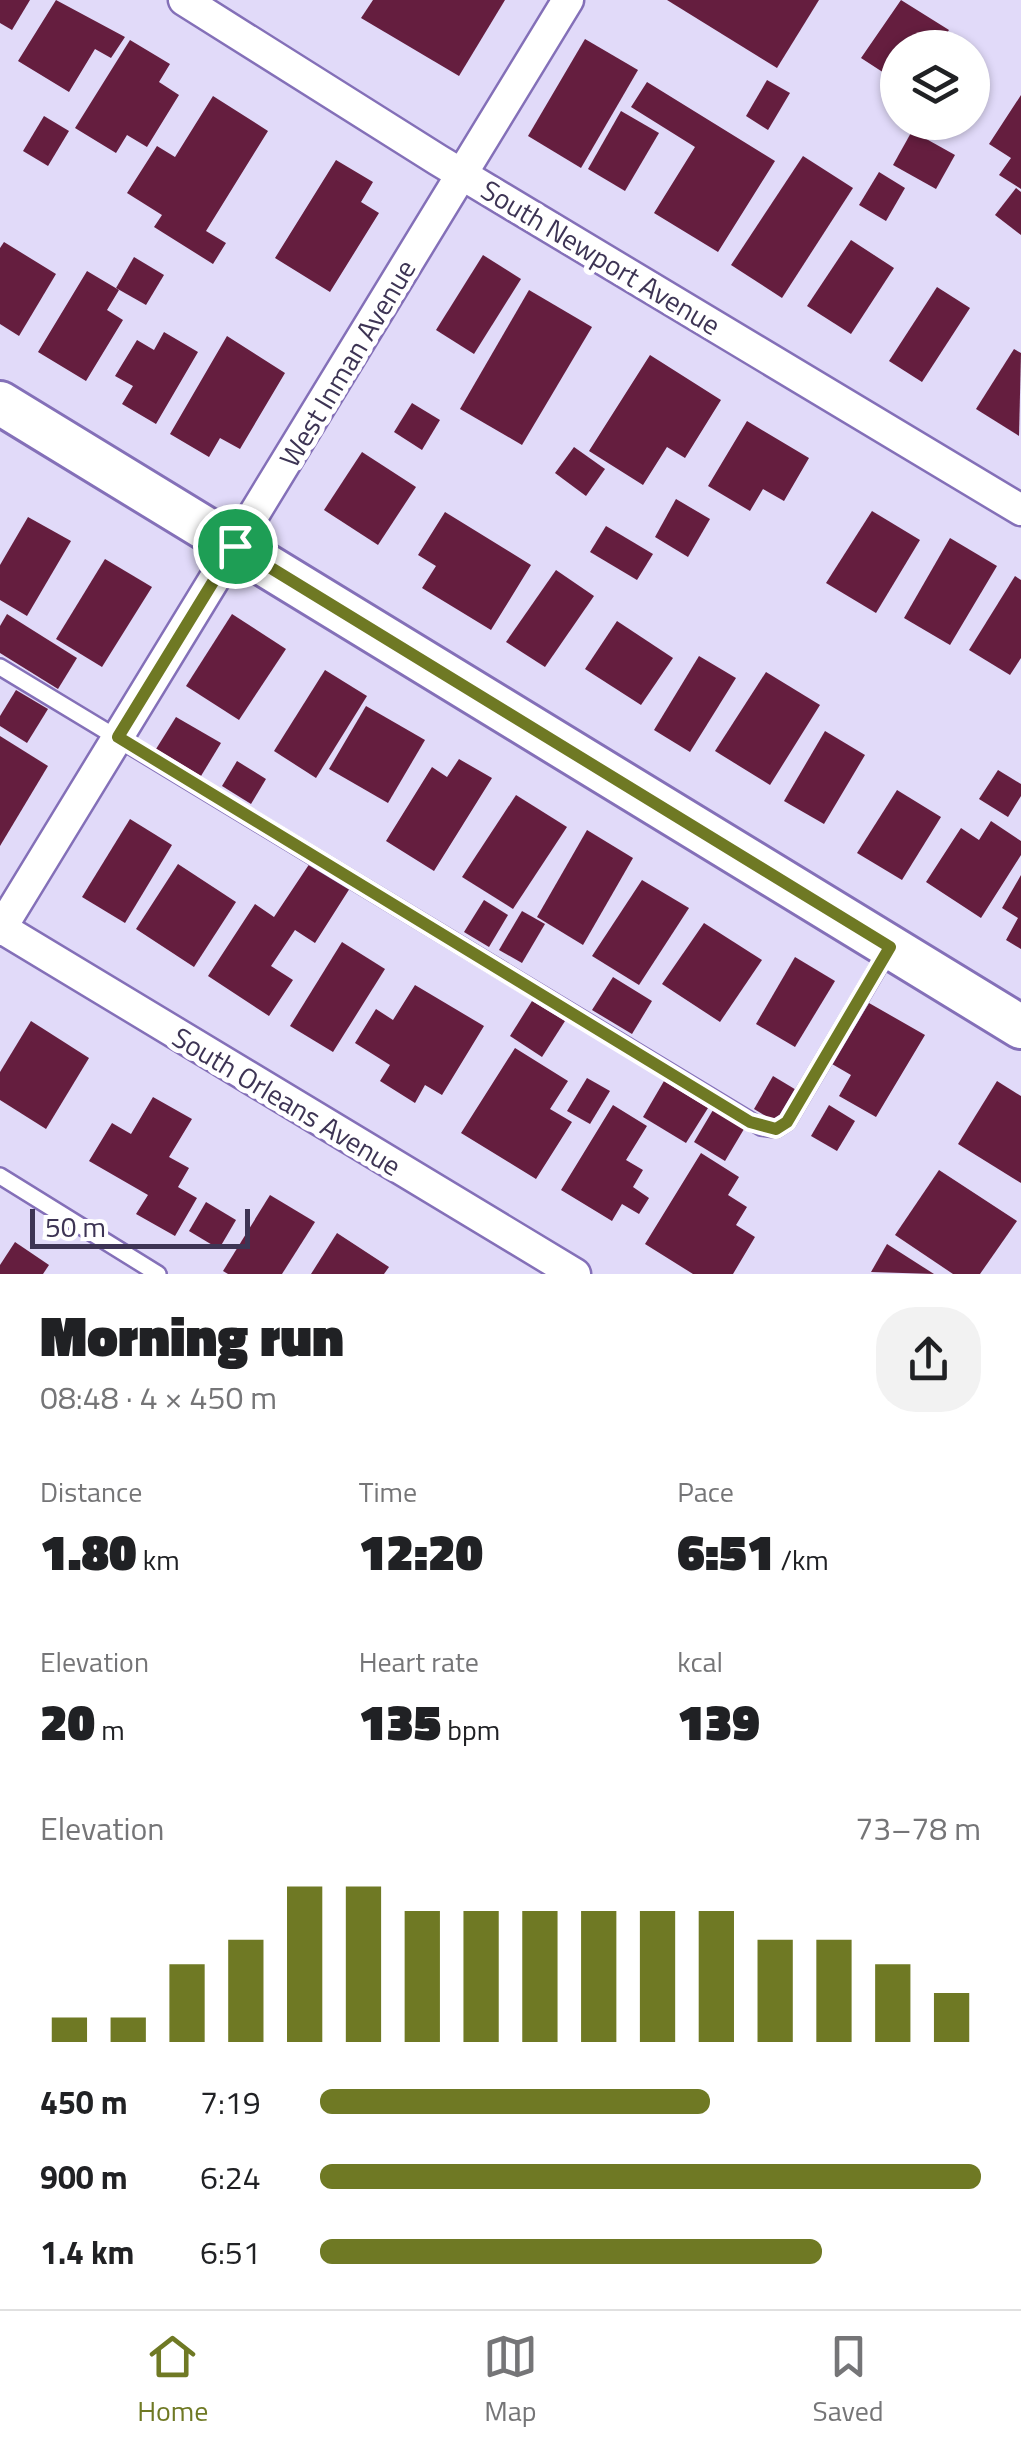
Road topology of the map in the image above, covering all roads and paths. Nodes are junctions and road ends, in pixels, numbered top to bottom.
1 (184, 0) edge
2 (568, 0) edge
3 (462, 174) junction
4 (0, 402) edge
5 (1021, 510) edge
6 (235, 546) junction
7 (0, 667) edge
8 (118, 737) junction
9 (0, 928) edge
10 (890, 947) junction
11 (1021, 1027) edge
12 (0, 1176) edge
13 (158, 1274) edge
14 (575, 1274) edge

1 - 3 street, South Newport Avenue
2 - 3 street, West Inman Avenue
3 - 5 street, South Newport Avenue
3 - 6 street, West Inman Avenue
4 - 6 street
6 - 8 street, West Inman Avenue
6 - 10 street
7 - 8 lane
8 - 9 street, West Inman Avenue
8 - 10 lane
9 - 14 street, South Orleans Avenue
10 - 11 street
12 - 13 lane

